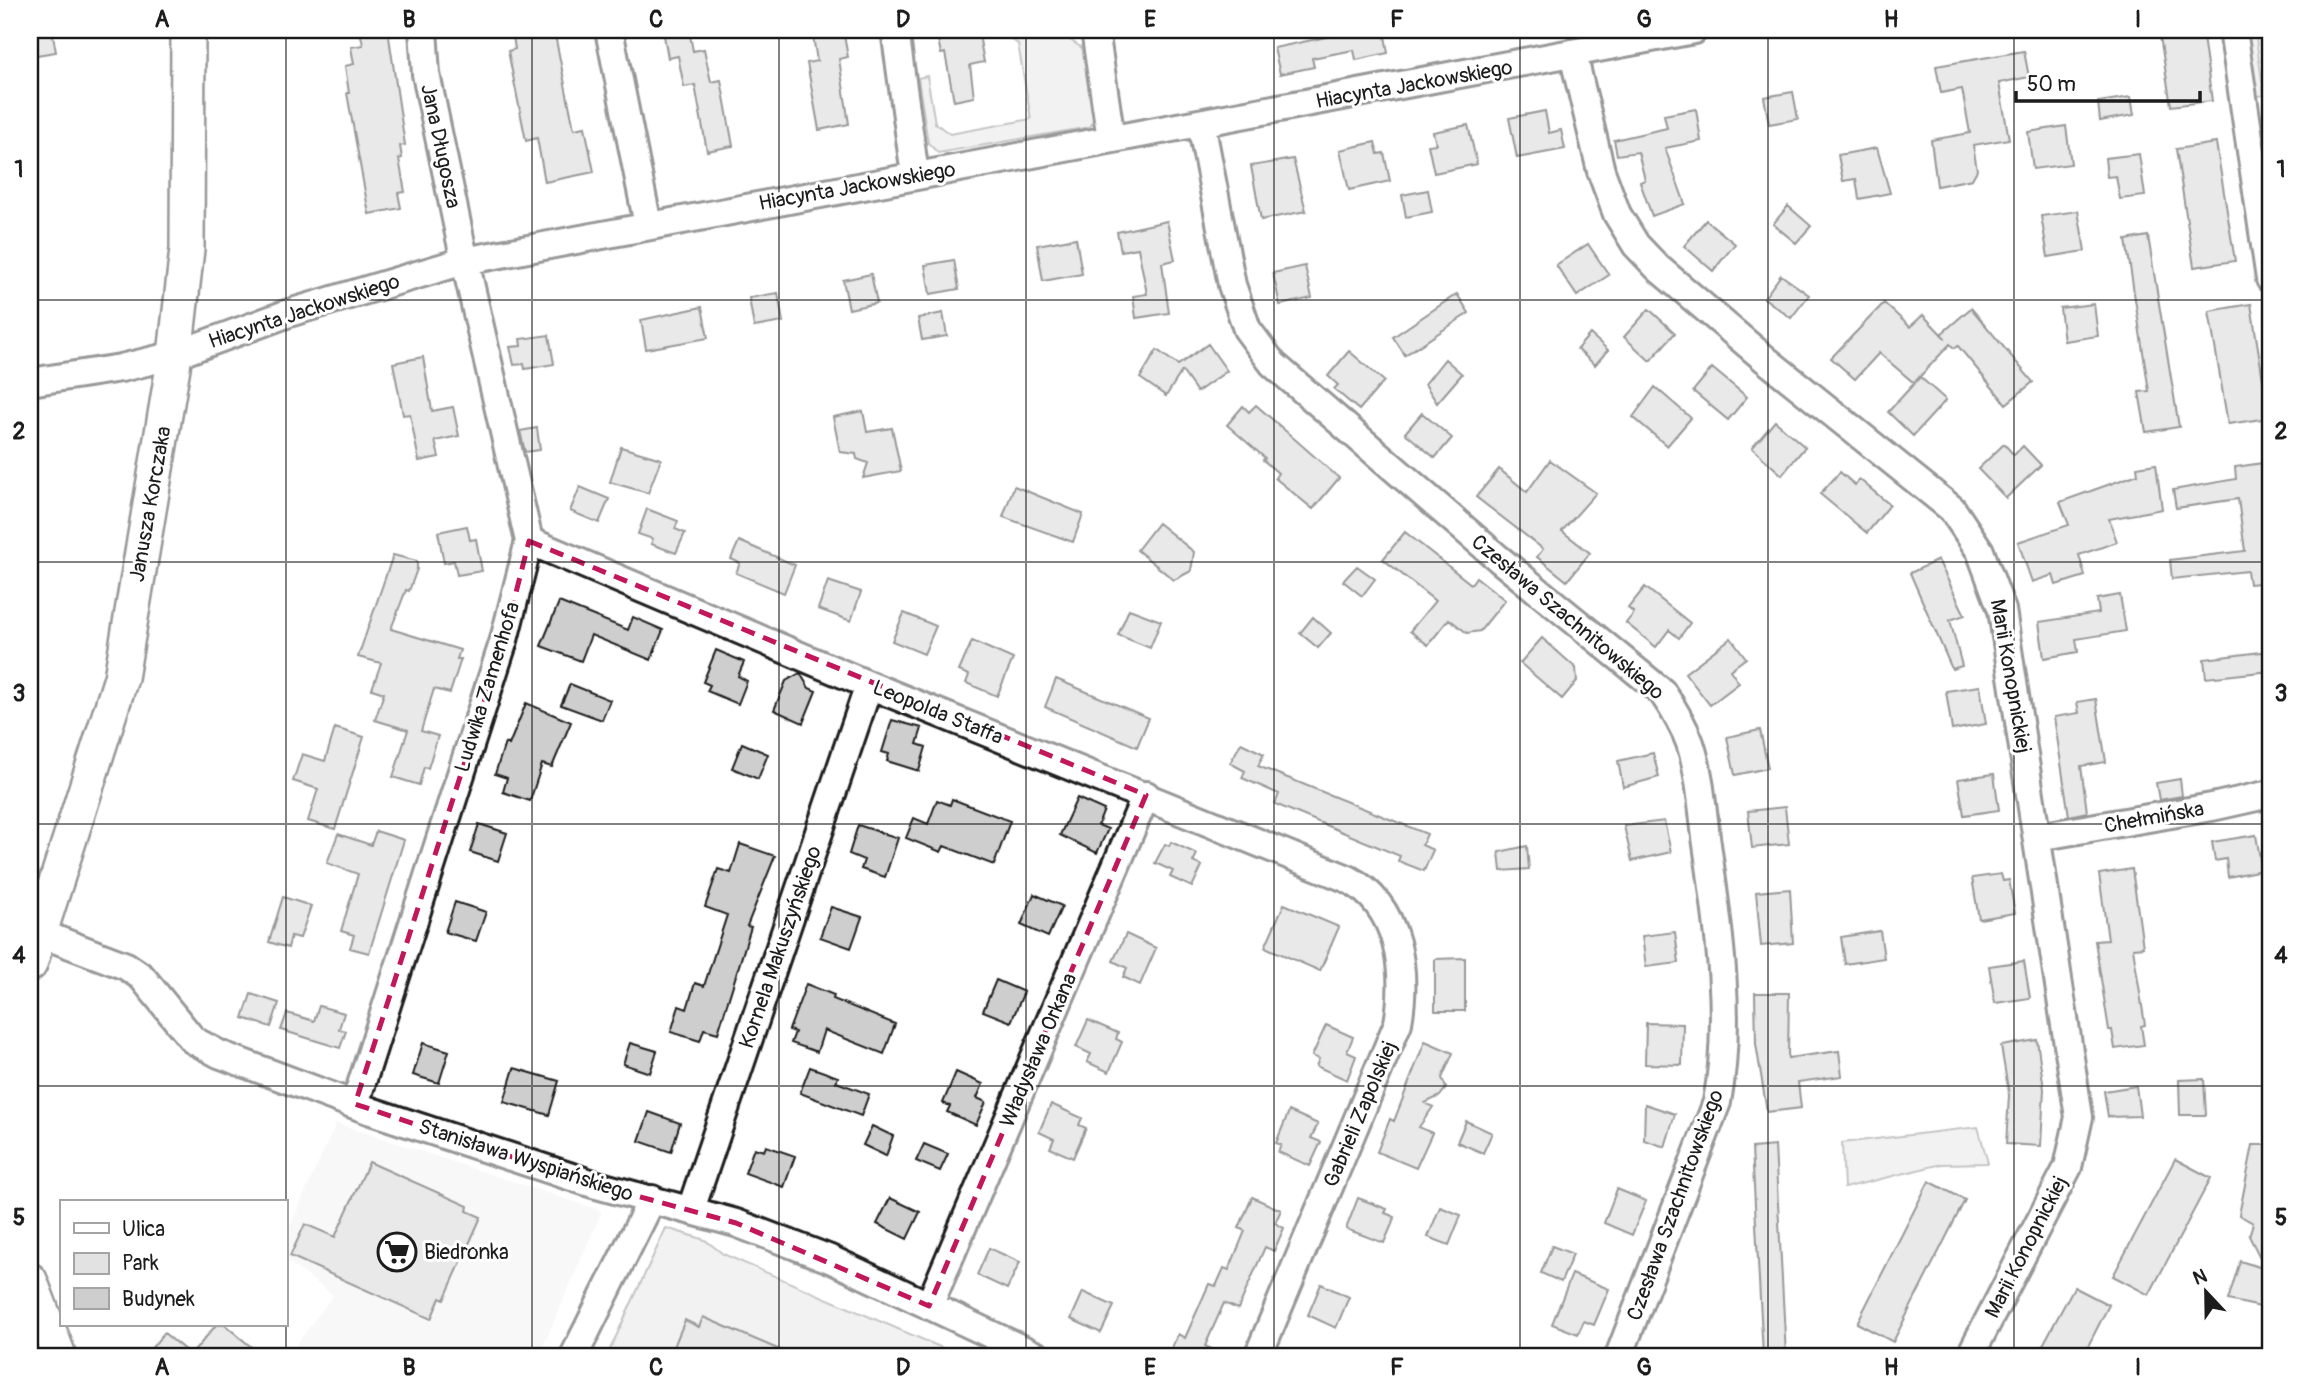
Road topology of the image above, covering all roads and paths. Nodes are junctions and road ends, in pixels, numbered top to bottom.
1 (188, 30) edge
2 (424, 30) edge
3 (609, 30) edge
4 (895, 30) edge
5 (1095, 30) edge
6 (1694, 30) edge
7 (2232, 30) edge
8 (1573, 54) junction
9 (1201, 123) junction
10 (1111, 139) junction
11 (915, 176) junction
12 (648, 225) junction
13 (464, 261) junction
14 (2270, 279) edge
15 (175, 355) junction
16 (30, 382) edge
17 (529, 541) junction
18 (869, 685) junction
19 (2270, 794) edge
20 (1146, 795) junction
21 (2038, 836) junction
22 (1349, 879) joint
23 (34, 949) edge
24 (355, 1104) junction
25 (652, 1199) junction
26 (691, 1209) junction
27 (30, 1280) edge
28 (929, 1306) junction
29 (59, 1356) edge
30 (574, 1356) edge
31 (1037, 1356) edge
32 (1258, 1356) edge
33 (1619, 1356) edge
34 (1970, 1356) edge

1 - 15 street, Janusza Korczaka
2 - 13 street, Jana Długosza
3 - 12 street
4 - 11 street
5 - 10 street
6 - 8 street, Hiacynta Jackowskiego
7 - 14 street
8 - 9 street, Hiacynta Jackowskiego
8 - 21 street, Marii Konopnickiej
9 - 10 street, Hiacynta Jackowskiego
9 - 33 street, Czesława Szachnitowskiego
10 - 11 street, Hiacynta Jackowskiego
11 - 12 street, Hiacynta Jackowskiego
12 - 13 street, Hiacynta Jackowskiego
13 - 15 street, Hiacynta Jackowskiego
13 - 17 street, Ludwika Zamenhofa
15 - 16 street, Hiacynta Jackowskiego
15 - 23 street, Janusza Korczaka
17 - 18 street, Leopolda Staffa
17 - 24 street, Ludwika Zamenhofa
18 - 20 street, Leopolda Staffa
18 - 26 street, Kornela Makuszyńskiego
19 - 21 street, Chełmińska
20 - 22 street, Leopolda Staffa
20 - 28 street, Władysława Orkana
21 - 34 street, Marii Konopnickiej
22 - 32 street, Gabrieli Zapolskiej
23 - 24 street, Stanisława Wyspiańskiego
24 - 25 street, Stanisława Wyspiańskiego
25 - 26 street, Stanisława Wyspiańskiego
25 - 30 street
26 - 28 street, Stanisława Wyspiańskiego
27 - 29 street
28 - 31 street, Stanisława Wyspiańskiego

